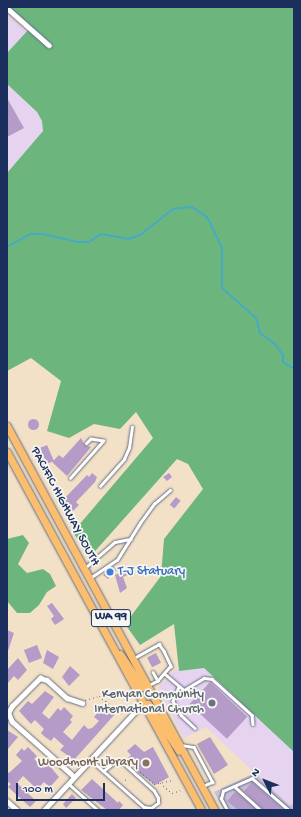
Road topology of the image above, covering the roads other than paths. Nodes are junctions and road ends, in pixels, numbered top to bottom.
1 (7, 8) edge
2 (49, 45) dead end
3 (7, 426) edge
4 (132, 427) dead end
5 (87, 443) dead end
6 (7, 452) edge
7 (70, 478) dead end
8 (100, 486) dead end
9 (170, 490) dead end
10 (131, 539) junction
11 (84, 568) junction
12 (90, 579) junction
13 (109, 640) junction
14 (133, 659) junction
15 (153, 672) dead end
16 (165, 674) junction
17 (158, 681) junction
18 (148, 687) junction
19 (179, 687) junction
20 (82, 703) road end
21 (142, 704) junction
22 (253, 724) dead end
23 (195, 728) dead end
24 (179, 745) junction
25 (90, 759) junction
26 (190, 765) junction
27 (104, 771) junction
28 (74, 776) junction
29 (68, 784) junction
30 (234, 786) junction
31 (202, 787) junction
32 (7, 801) edge
33 (17, 810) edge
34 (44, 810) edge
35 (98, 810) edge
36 (201, 810) edge
37 (215, 810) edge
38 (227, 810) edge
39 (261, 810) edge
40 (289, 810) edge

1 - 2 street
3 - 11 main road, PACIFIC HIGHWAY SOUTH / WA 99
4 - 8 lane
5 - 7 lane
6 - 13 main road, PACIFIC HIGHWAY SOUTH / WA 99
9 - 10 lane
10 - 11 lane
10 - 12 lane
11 - 12 main road, PACIFIC HIGHWAY SOUTH / WA 99
12 - 14 main road, PACIFIC HIGHWAY SOUTH / WA 99
13 - 18 main road
13 - 21 main road, PACIFIC HIGHWAY SOUTH / WA 99
14 - 16 lane
14 - 18 main road, PACIFIC HIGHWAY SOUTH / WA 99
15 - 17 lane
16 - 17 lane
16 - 19 lane
17 - 18 lane
18 - 24 main road, PACIFIC HIGHWAY SOUTH / WA 99
19 - 22 lane
19 - 23 lane
20 - 28 street
21 - 25 street
21 - 26 main road
21 - 36 main road, PACIFIC HIGHWAY SOUTH / WA 99
24 - 26 main road, PACIFIC HIGHWAY SOUTH / WA 99
24 - 31 lane
25 - 27 lane
25 - 28 street
26 - 31 main road, PACIFIC HIGHWAY SOUTH / WA 99
27 - 27 lane
28 - 29 street
29 - 34 street
29 - 35 lane
30 - 38 lane
30 - 39 lane
30 - 40 lane
31 - 37 main road, PACIFIC HIGHWAY SOUTH / WA 99
32 - 33 street

